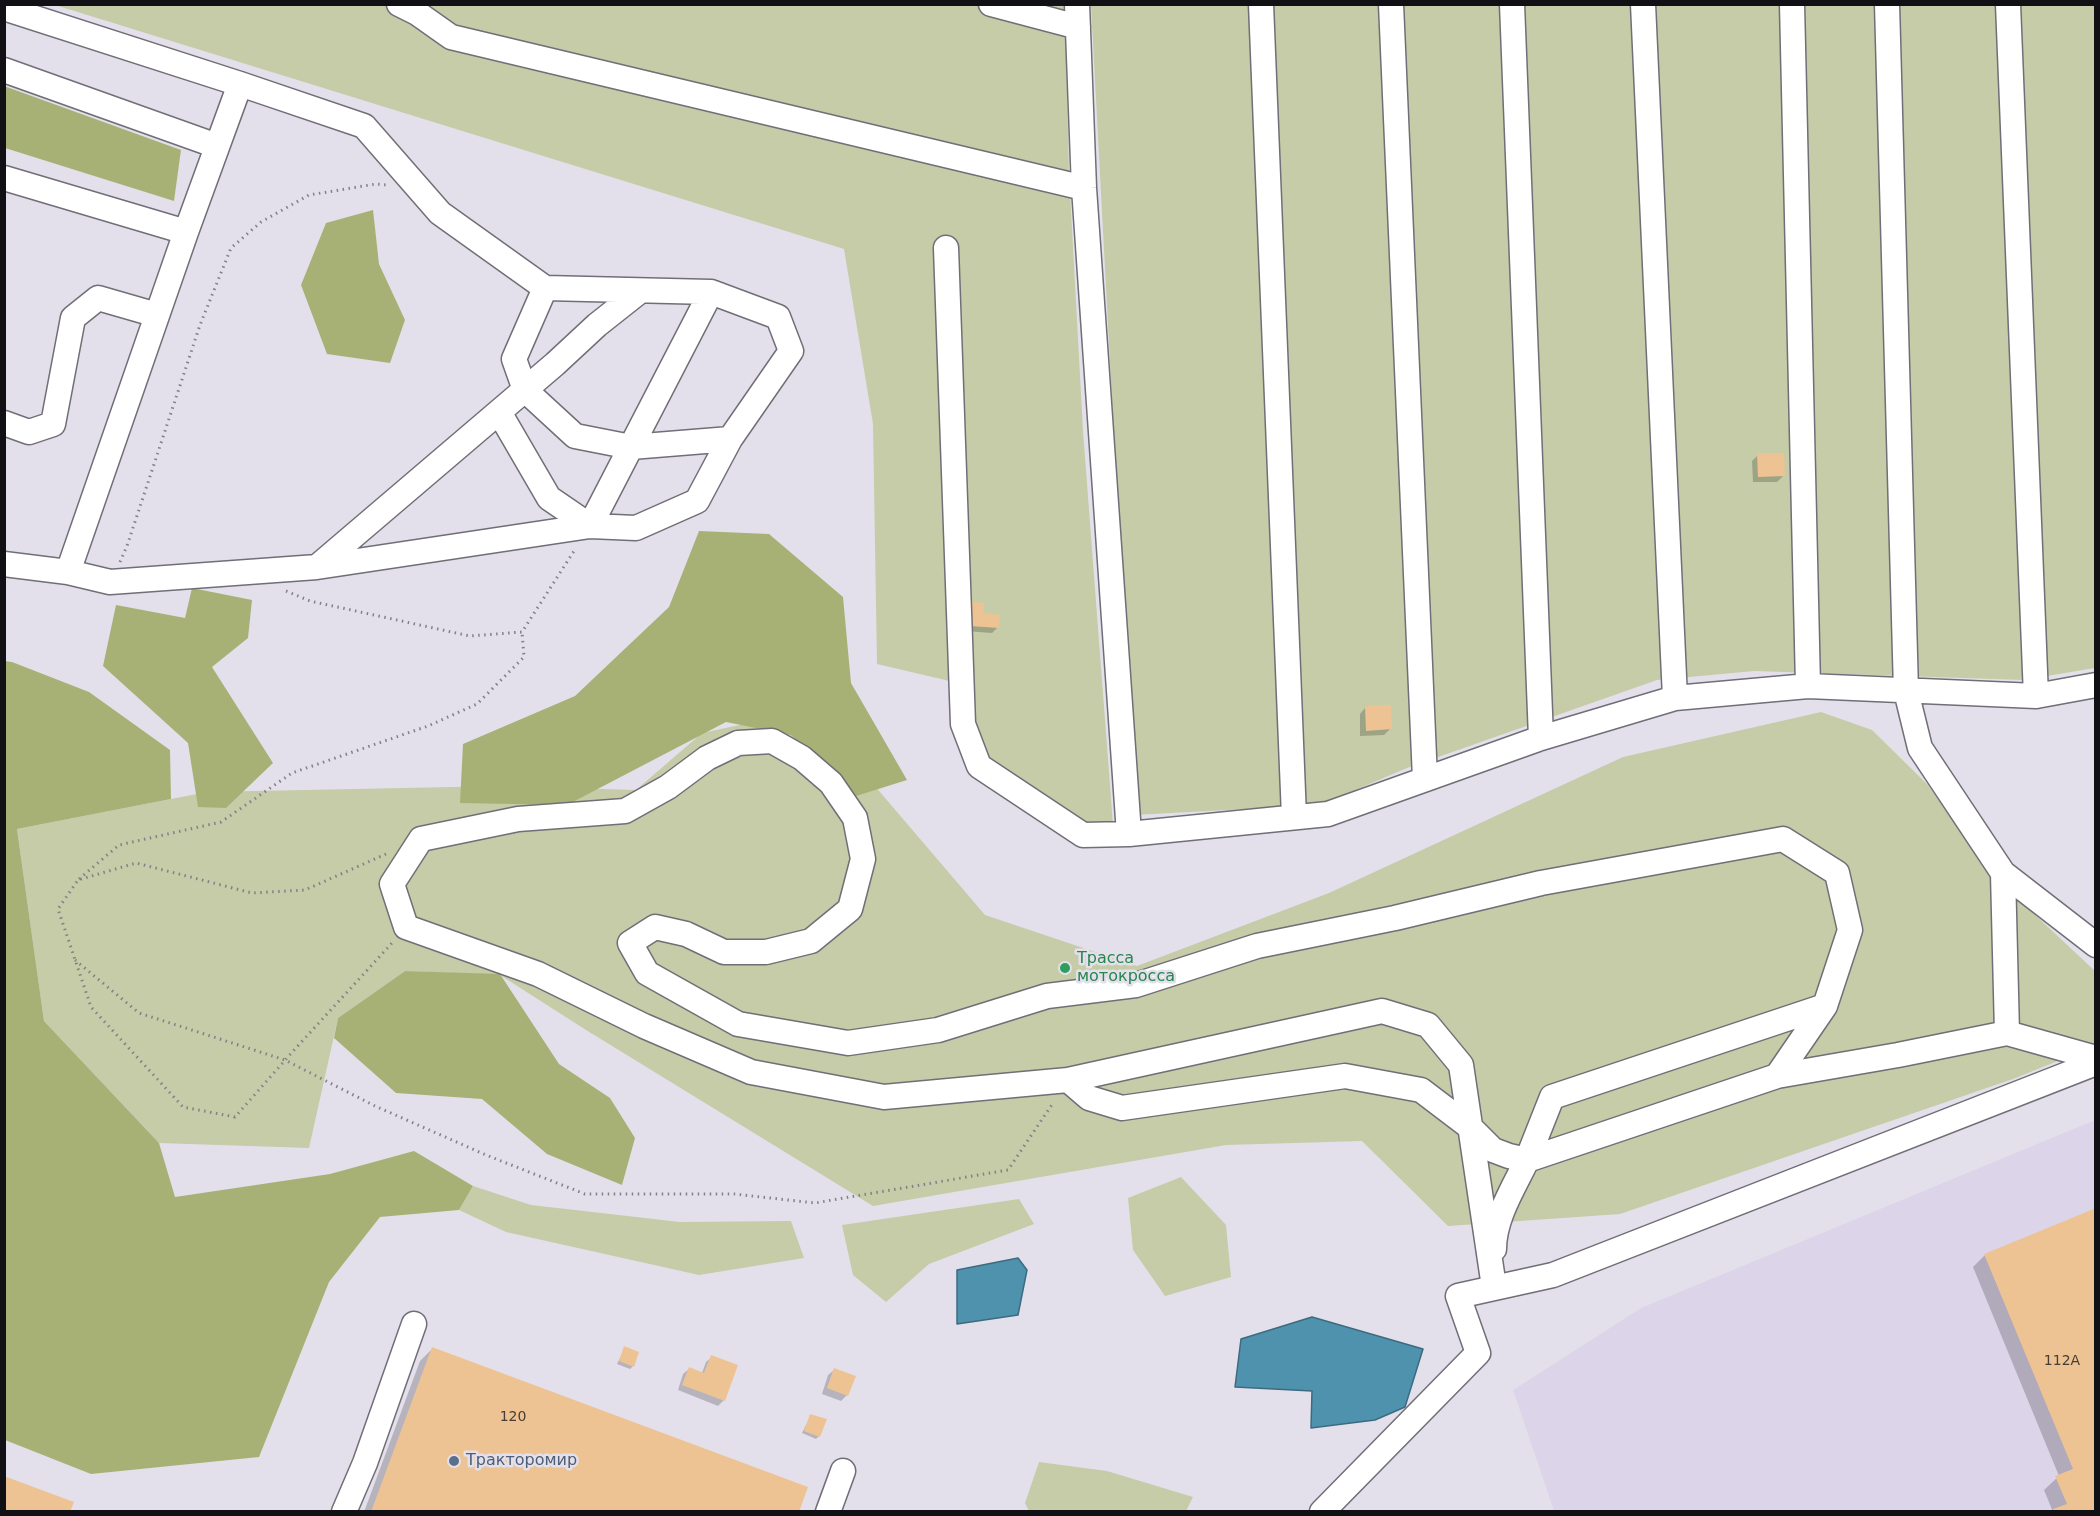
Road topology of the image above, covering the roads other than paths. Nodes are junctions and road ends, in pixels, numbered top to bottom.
1 (399, 4) edge
2 (991, 4) edge
3 (1261, 4) edge
4 (1390, 4) edge
5 (1512, 4) edge
6 (1643, 4) edge
7 (1792, 4) edge
8 (1887, 4) edge
9 (2008, 4) edge
10 (4, 8) edge
11 (1077, 16) edge
12 (4, 70) edge
13 (240, 84) junction
14 (217, 146) junction
15 (4, 178) edge
16 (1084, 188) junction
17 (186, 232) junction
18 (946, 248) dead end
19 (545, 288) junction
20 (640, 291) junction
21 (711, 292) junction
22 (157, 315) junction
23 (525, 390) junction
24 (499, 412) junction
25 (4, 423) edge
26 (730, 439) junction
27 (631, 447) junction
28 (590, 526) junction
29 (4, 564) edge
30 (317, 567) junction
31 (68, 572) junction
32 (2096, 685) edge
33 (1808, 686) junction
34 (1906, 691) junction
35 (2036, 696) junction
36 (1675, 698) junction
37 (1541, 738) junction
38 (1425, 779) junction
39 (1294, 817) junction
40 (1129, 834) junction
41 (2002, 873) junction
42 (2096, 945) edge
43 (1825, 1006) junction
44 (2007, 1033) junction
45 (2096, 1058) edge
46 (2096, 1063) edge
47 (1777, 1076) junction
48 (1068, 1080) junction
49 (1471, 1128) junction
50 (1527, 1160) junction
51 (1494, 1287) junction
52 (414, 1324) dead end
53 (843, 1471) dead end
54 (344, 1512) edge
55 (828, 1512) edge
56 (1322, 1512) edge

1 - 16 street
2 - 11 street
3 - 39 street
4 - 38 street
5 - 37 street
6 - 36 street
7 - 33 street
8 - 34 street
9 - 35 street
10 - 13 street
11 - 16 street
12 - 14 street
13 - 14 street
13 - 19 street
14 - 17 street
15 - 17 street
16 - 40 street
17 - 22 street
18 - 40 street
19 - 20 street
19 - 23 street
20 - 21 street
20 - 23 street
21 - 26 street
21 - 27 street
22 - 25 street
22 - 31 street
23 - 24 street
23 - 27 street
24 - 28 street
24 - 30 street
26 - 27 street
26 - 28 street
27 - 28 street
28 - 30 street
29 - 31 street
30 - 31 street
32 - 35 street
33 - 34 street
33 - 36 street
34 - 35 street
34 - 41 street
36 - 37 street
37 - 38 street
38 - 39 street
39 - 40 street
41 - 42 street
41 - 44 street
43 - 47 street
43 - 48 street
43 - 50 street
44 - 45 street
44 - 47 street
46 - 51 street
47 - 50 street
48 - 49 street
48 - 49 street
49 - 50 street
49 - 51 street
50 - 51 street
51 - 56 street
52 - 54 street
53 - 55 street

